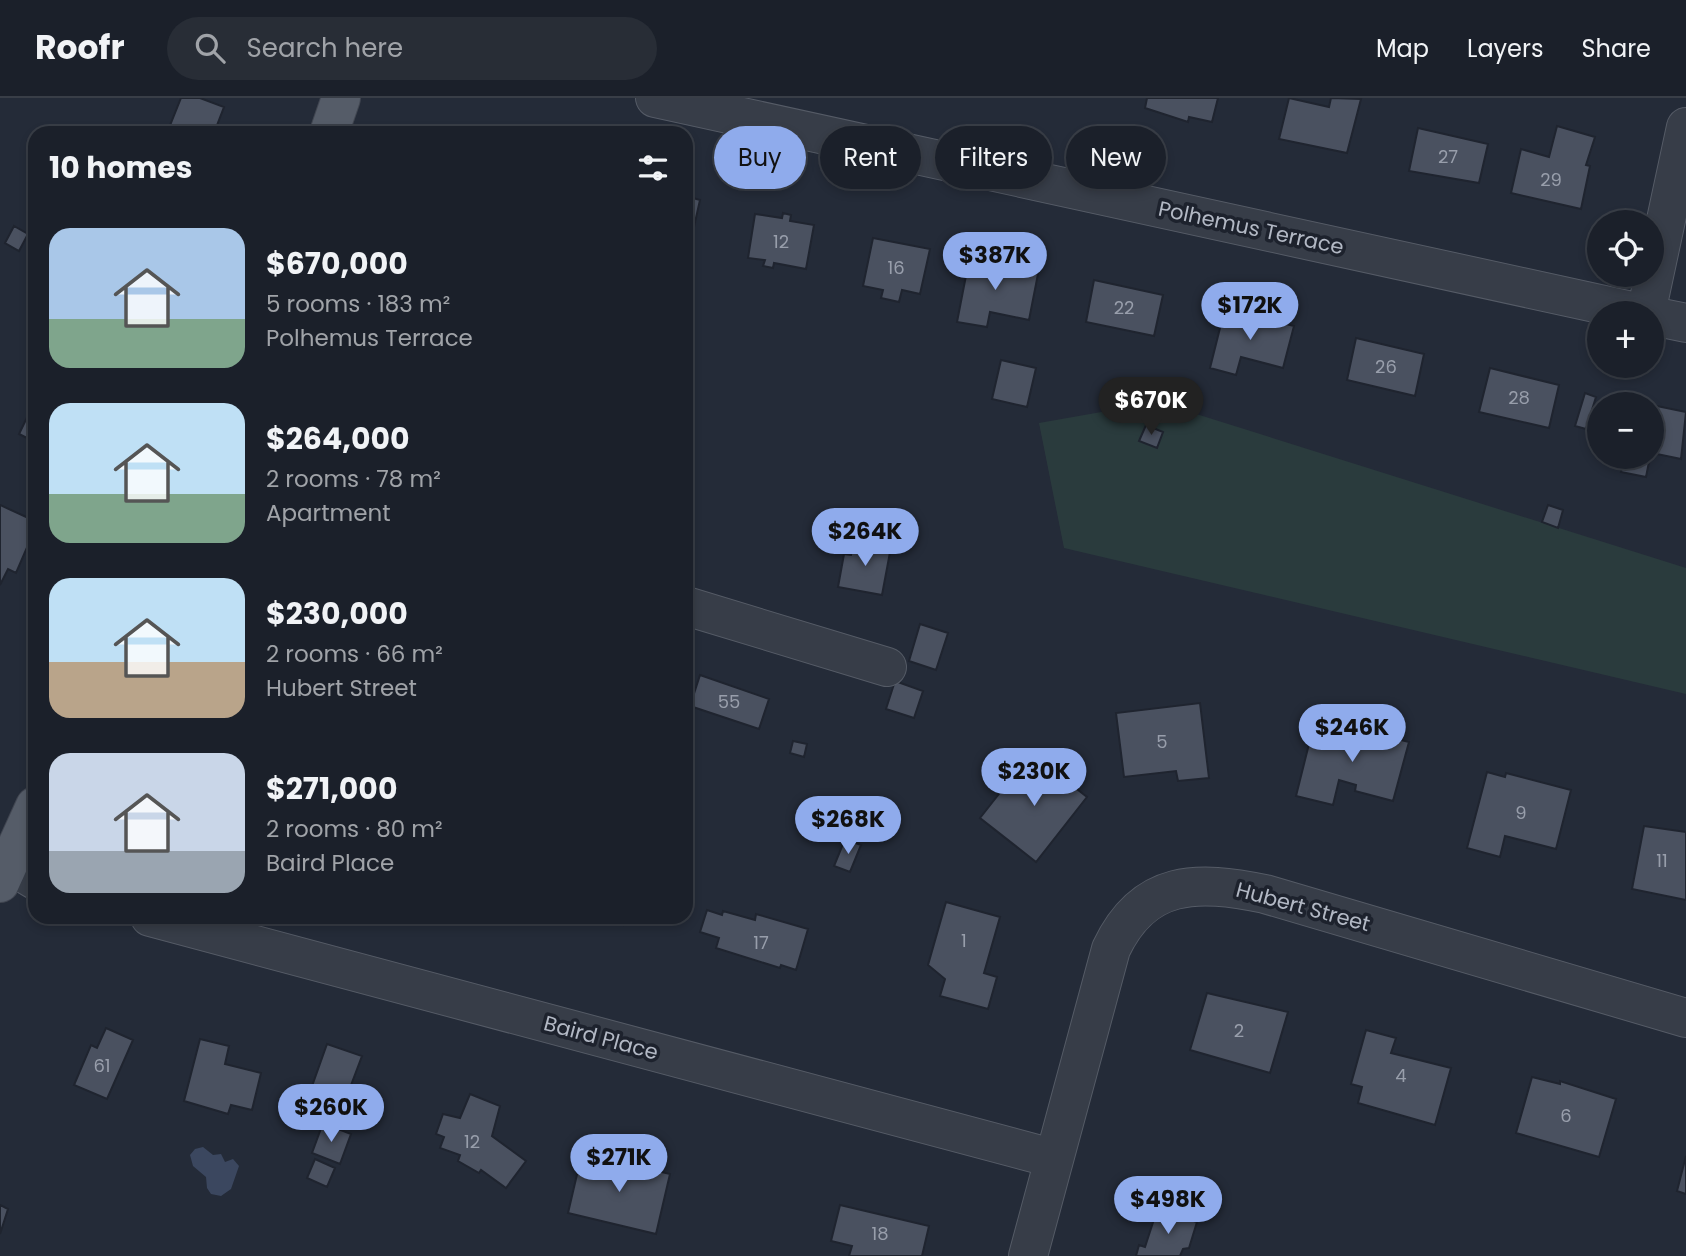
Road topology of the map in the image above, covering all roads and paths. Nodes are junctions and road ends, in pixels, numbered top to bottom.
1 (341, 98) edge
2 (655, 98) edge
3 (332, 126) edge
4 (1686, 127) edge
5 (1587, 301) edge
6 (1649, 301) edge
7 (1664, 318) edge
8 (1686, 323) edge
9 (693, 608) edge
10 (887, 667) dead end
11 (28, 825) edge
12 (11, 872) edge
13 (176, 924) edge
14 (1686, 1018) edge
15 (1052, 1158) junction
16 (1028, 1256) edge

1 - 3 main road
2 - 5 street, Polhemus Terrace
4 - 6 street
7 - 8 street
9 - 10 street
11 - 12 main road
13 - 15 street, Baird Place
14 - 15 street, Hubert Street
15 - 16 street, Hubert Street

